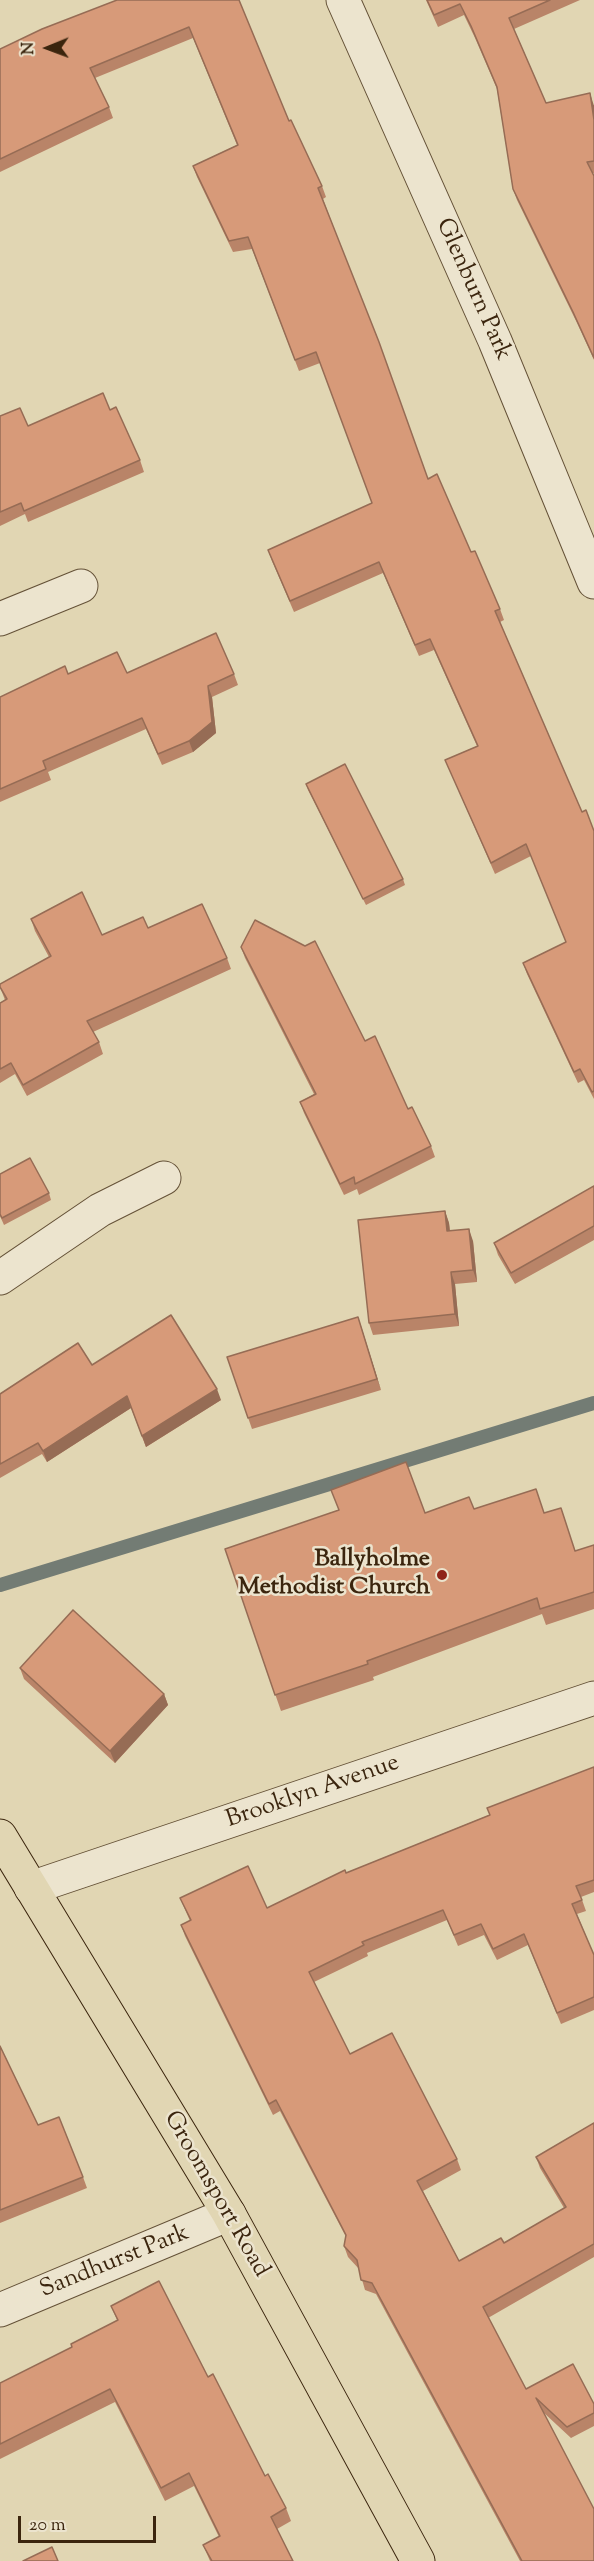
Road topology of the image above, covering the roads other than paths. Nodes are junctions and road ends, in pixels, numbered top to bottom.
1 (344, 0) edge
2 (594, 582) edge
3 (81, 586) dead end
4 (0, 619) edge
5 (164, 1178) dead end
6 (0, 1278) edge
7 (594, 1698) edge
8 (0, 1836) edge
9 (31, 1888) junction
10 (229, 2214) junction
11 (0, 2310) edge
12 (418, 2561) edge

1 - 2 street, Glenburn Park
3 - 4 street
5 - 6 street
7 - 9 street, Brooklyn Avenue
8 - 9 main road, Groomsport Road
9 - 10 main road, Groomsport Road
10 - 11 street, Sandhurst Park
10 - 12 main road, Groomsport Road

